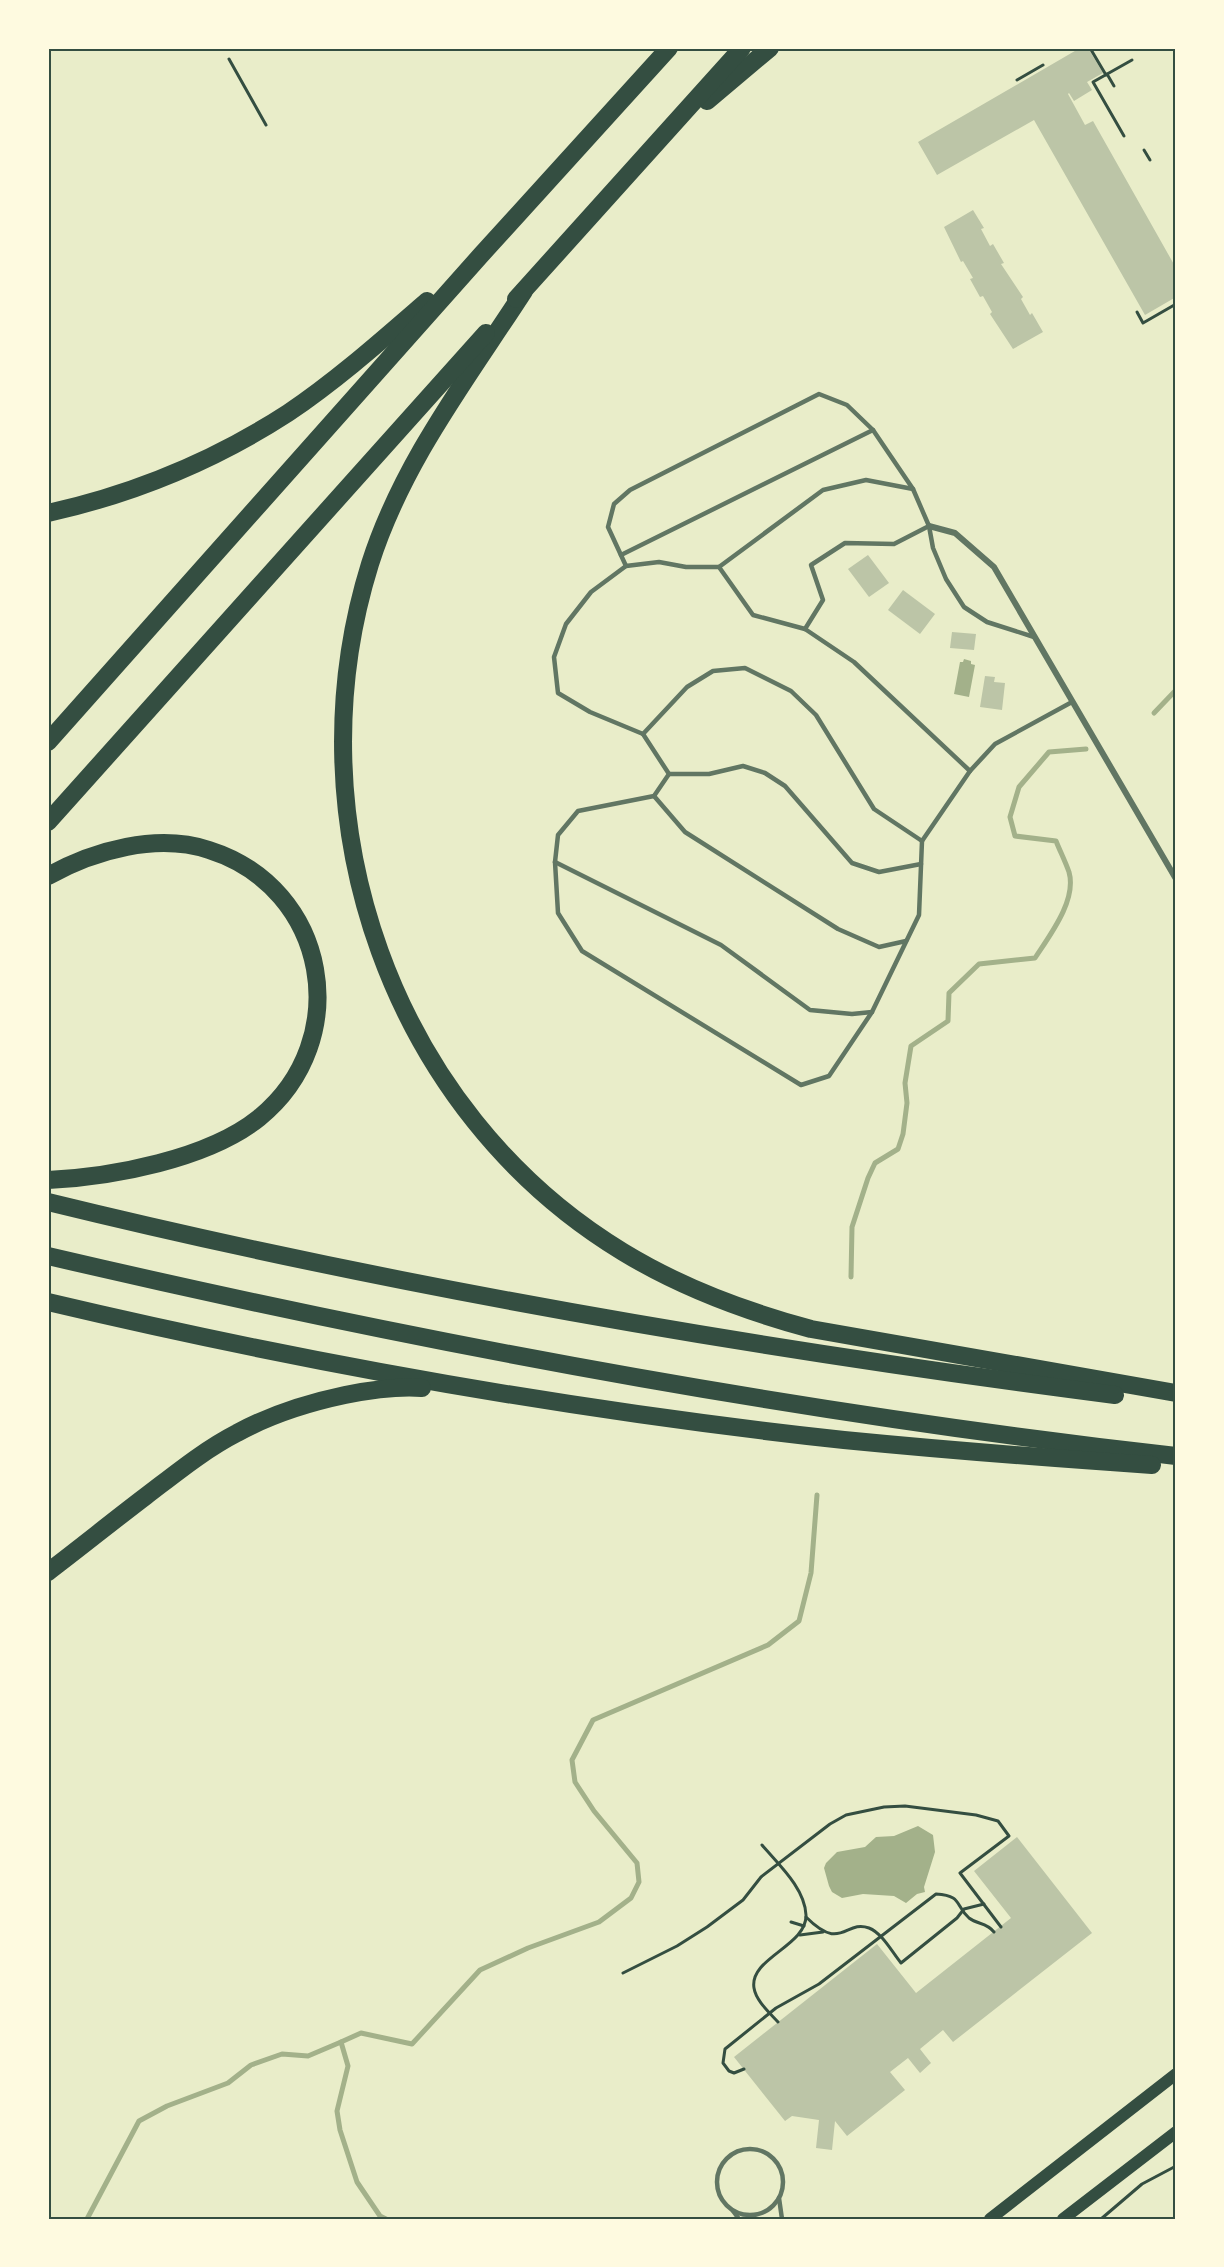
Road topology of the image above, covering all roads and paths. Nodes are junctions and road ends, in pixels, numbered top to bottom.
1 (662, 48) edge
2 (669, 48) edge
3 (742, 48) edge
4 (770, 48) edge
5 (1090, 48) edge
6 (229, 59) dead end
7 (1132, 60) dead end
8 (1043, 65) dead end
9 (1106, 75) junction
10 (1017, 81) dead end
11 (636, 84) junction
12 (1114, 86) dead end
13 (266, 125) dead end
14 (1124, 136) dead end
15 (659, 140) junction
16 (1144, 150) dead end
17 (1150, 160) dead end
18 (481, 255) junction
19 (524, 291) junction
20 (1176, 304) edge
21 (1137, 312) dead end
22 (873, 430) junction
23 (913, 489) junction
24 (48, 513) edge
25 (928, 526) junction
26 (621, 555) junction
27 (626, 566) junction
28 (719, 567) junction
29 (805, 629) junction
30 (1034, 637) junction
31 (1072, 702) junction
32 (643, 734) junction
33 (48, 742) edge
34 (970, 771) junction
35 (669, 774) junction
36 (654, 796) junction
37 (48, 822) edge
38 (922, 841) junction
39 (555, 862) junction
40 (921, 864) junction
41 (48, 876) edge
42 (1176, 879) edge
43 (906, 941) junction
44 (872, 1012) junction
45 (48, 1180) edge
46 (48, 1202) edge
47 (48, 1256) edge
48 (48, 1302) edge
49 (488, 1392) junction
50 (1176, 1393) edge
51 (1176, 1403) edge
52 (1176, 1456) edge
53 (1176, 1466) edge
54 (48, 1572) edge
55 (762, 1845) dead end
56 (778, 1864) junction
57 (984, 1904) junction
58 (964, 1909) junction
59 (806, 1917) junction
60 (791, 1922) dead end
61 (804, 1926) junction
62 (1000, 1927) dead end
63 (824, 1932) junction
64 (994, 1932) dead end
65 (796, 1936) junction
66 (881, 1937) junction
67 (623, 1973) dead end
68 (771, 2013) junction
69 (778, 2022) dead end
70 (744, 2069) dead end
71 (1176, 2074) edge
72 (1176, 2132) edge
73 (1176, 2166) edge
74 (779, 2198) junction
75 (733, 2211) junction
76 (739, 2219) edge
77 (782, 2219) edge
78 (990, 2219) edge
79 (1063, 2219) edge
80 (1101, 2219) edge

1 - 11 highway
2 - 11 highway
3 - 15 highway
4 - 15 highway
5 - 9 path
6 - 13 path
7 - 9 path
8 - 10 path
9 - 12 path
9 - 14 path
11 - 18 highway
15 - 19 highway
16 - 17 path
18 - 24 highway
18 - 33 highway
19 - 37 highway
19 - 50 highway
20 - 21 path
22 - 23 lane
22 - 26 lane
22 - 26 lane
23 - 25 lane
23 - 28 lane
25 - 29 lane
25 - 30 street
25 - 30 lane
26 - 27 lane
27 - 28 lane
27 - 32 lane
28 - 29 lane
29 - 34 lane
30 - 31 street
31 - 34 lane
31 - 42 street
32 - 35 lane
32 - 38 lane
34 - 38 lane
35 - 36 lane
35 - 40 lane
36 - 39 lane
36 - 43 lane
38 - 40 lane
39 - 44 lane
39 - 44 lane
40 - 43 lane
41 - 45 highway
43 - 44 lane
46 - 51 highway
47 - 52 highway
48 - 49 highway
49 - 53 highway
49 - 54 highway
55 - 56 path
56 - 57 path
56 - 59 path
56 - 67 path
57 - 58 path
57 - 62 path
58 - 64 path
58 - 66 path
58 - 66 path
59 - 61 path
59 - 63 path
60 - 61 path
61 - 65 path
63 - 65 path
63 - 66 path
65 - 68 path
66 - 68 path
68 - 69 path
68 - 70 path
71 - 78 main road
72 - 79 main road
73 - 80 path
74 - 75 lane
74 - 75 lane
74 - 77 lane
75 - 76 lane

